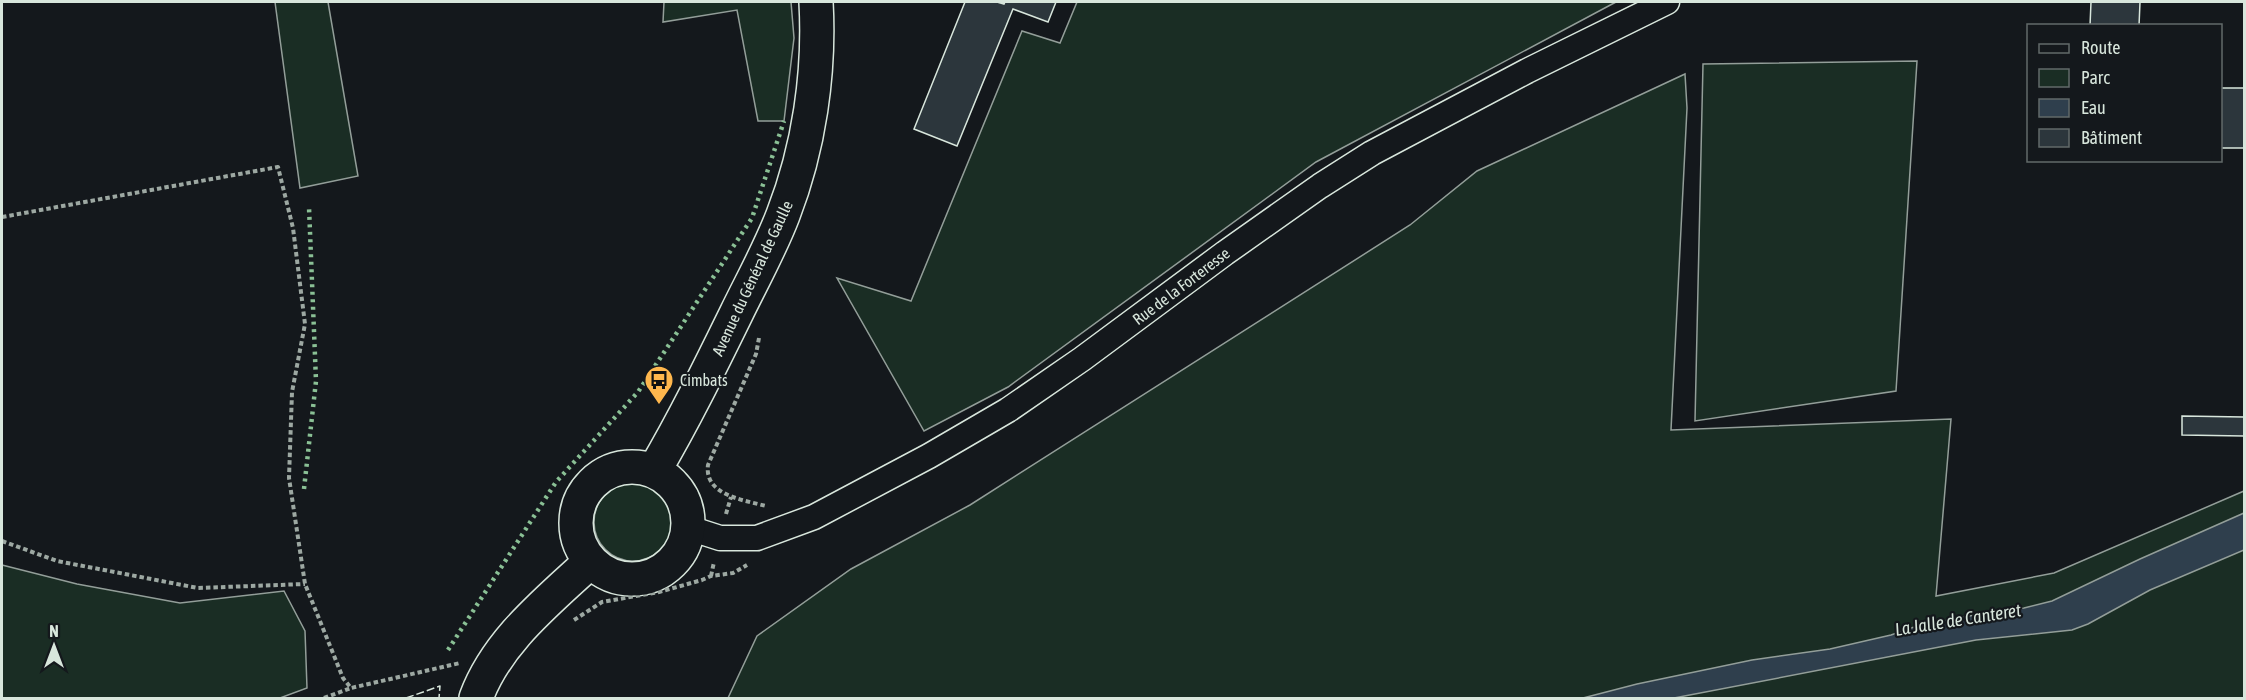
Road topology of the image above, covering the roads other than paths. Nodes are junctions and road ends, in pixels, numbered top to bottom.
1 (816, 2) edge
2 (1667, 2) edge
3 (654, 471) junction
4 (689, 528) junction
5 (591, 561) junction
6 (476, 699) edge

1 - 3 main road, Avenue du Général de Gaulle
2 - 4 street, Rue de la Forteresse
3 - 4 main road
3 - 5 main road
4 - 5 main road
5 - 6 main road

